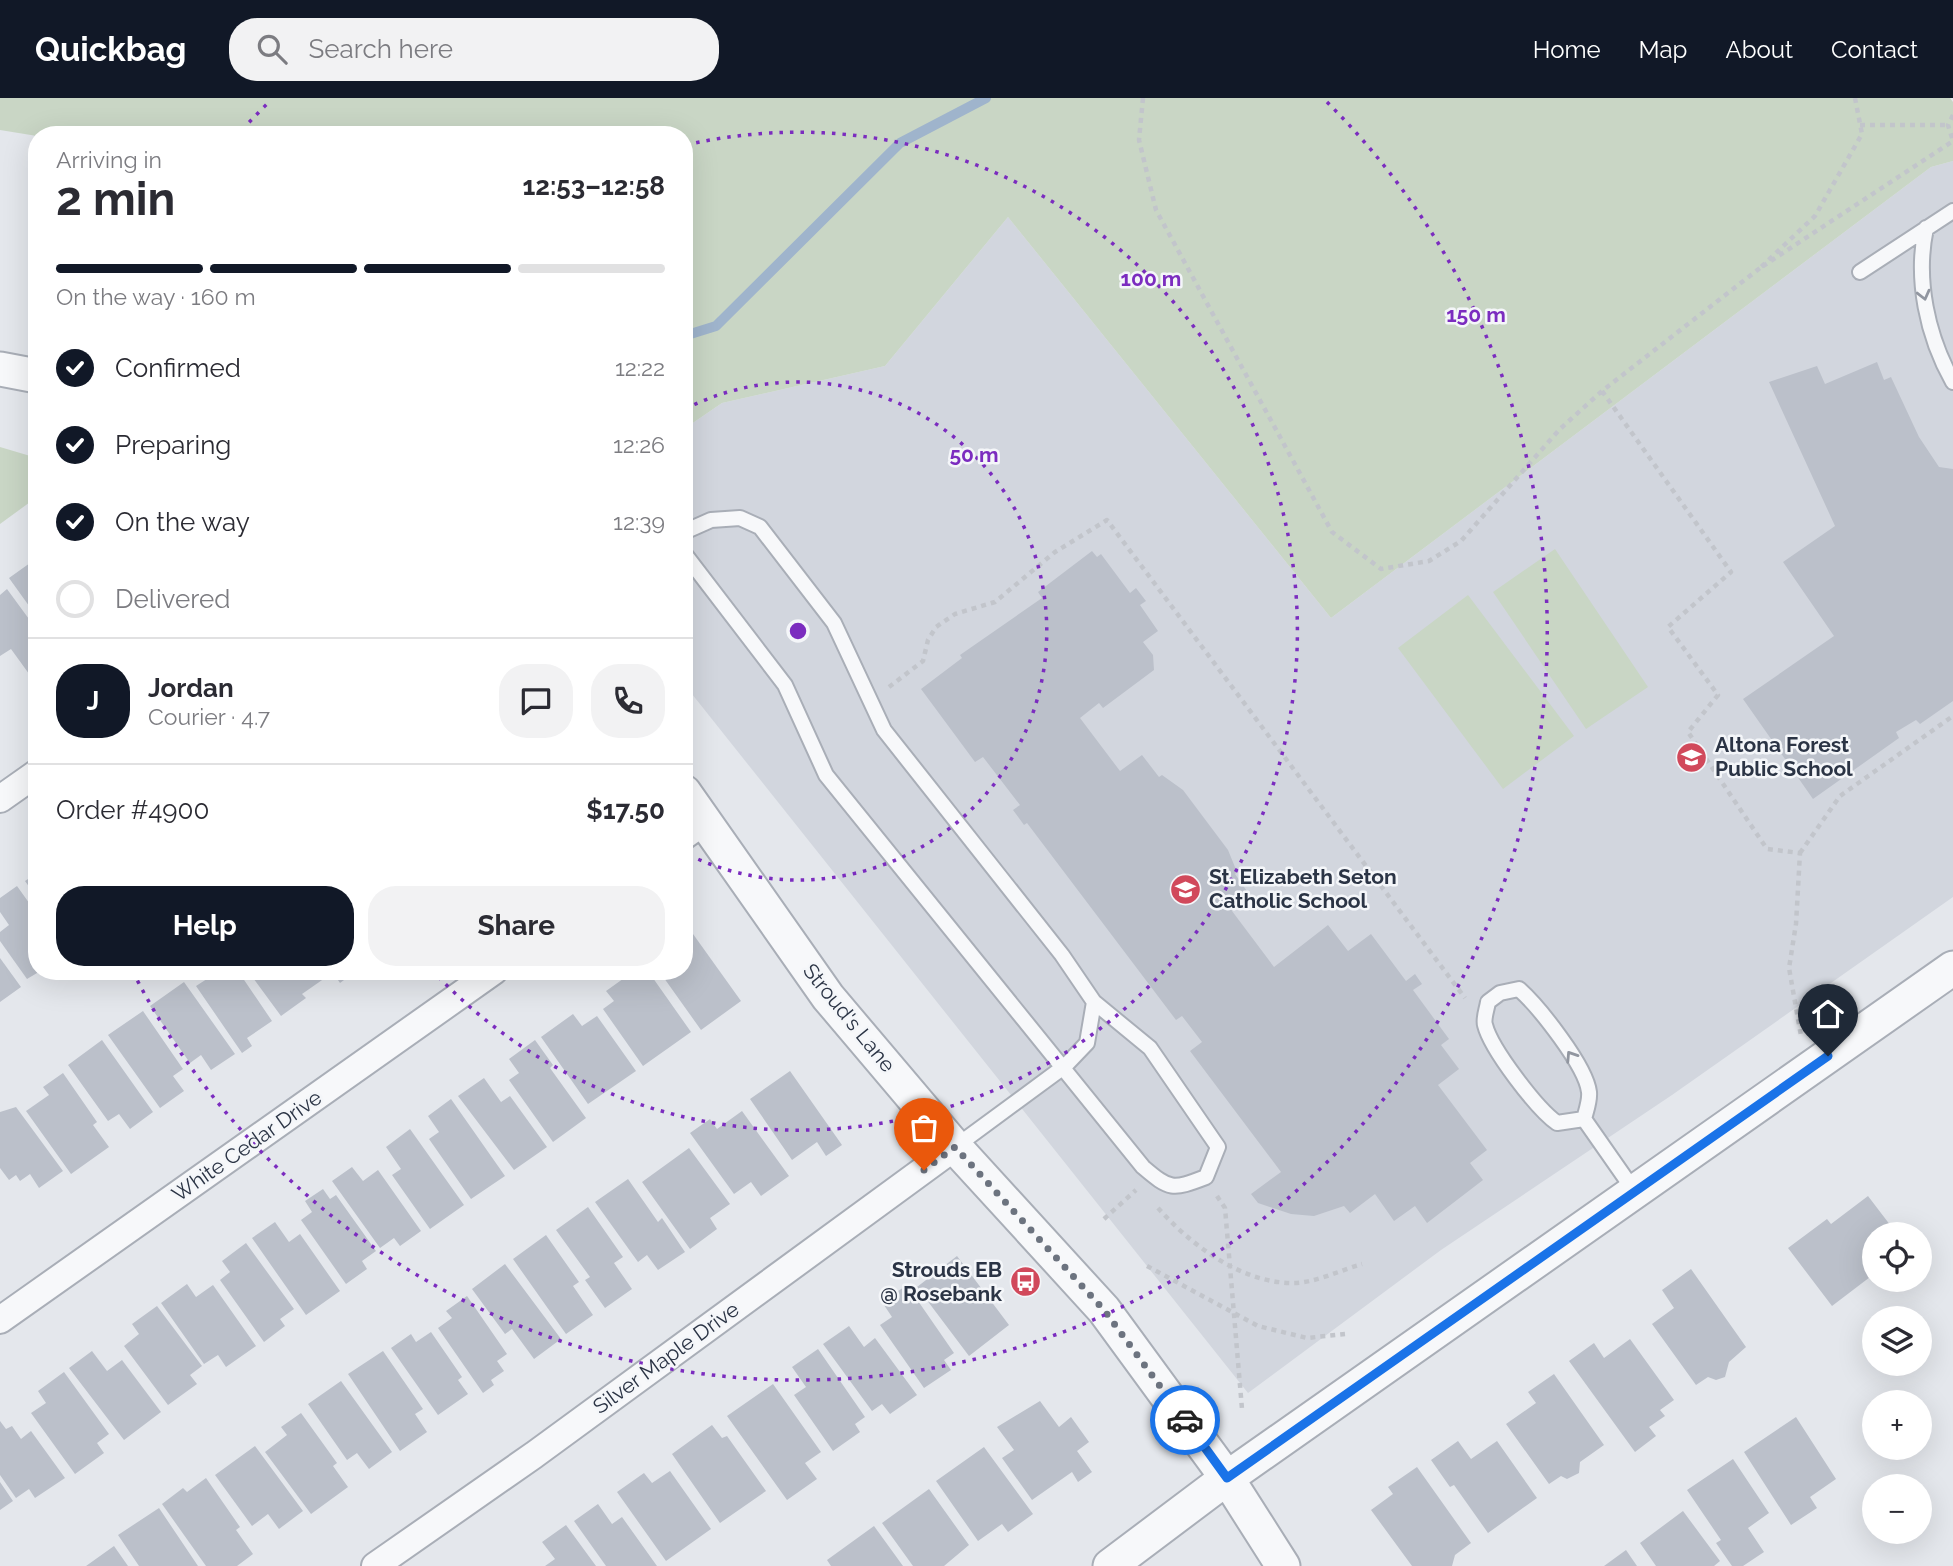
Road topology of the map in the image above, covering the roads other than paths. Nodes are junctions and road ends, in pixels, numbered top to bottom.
1 (1953, 211) edge
2 (1926, 228) junction
3 (1860, 272) dead end
4 (0, 369) edge
5 (28, 374) edge
6 (1953, 382) edge
7 (693, 528) edge
8 (693, 564) edge
9 (28, 779) edge
10 (0, 799) edge
11 (695, 829) edge
12 (1953, 968) edge
13 (481, 980) edge
14 (1094, 1002) junction
15 (1065, 1066) junction
16 (1584, 1119) junction
17 (955, 1147) junction
18 (1635, 1192) junction
19 (0, 1320) edge
20 (1227, 1478) junction
21 (375, 1566) edge
22 (1110, 1566) edge
23 (1283, 1566) edge

1 - 2 lane
2 - 3 lane
2 -> 6 lane
4 - 5 street
7 - 14 lane
8 - 15 lane
9 - 10 street
11 - 17 street, Stroud's Lane
12 - 18 street
13 - 19 street, White Cedar Drive
14 - 15 lane
14 - 15 lane
15 - 17 lane
16 -> 16 lane
16 - 18 lane
17 - 20 street, Stroud's Lane
17 - 21 street, Silver Maple Drive
18 - 20 street
20 - 22 street
20 - 23 street, Stroud's Lane

